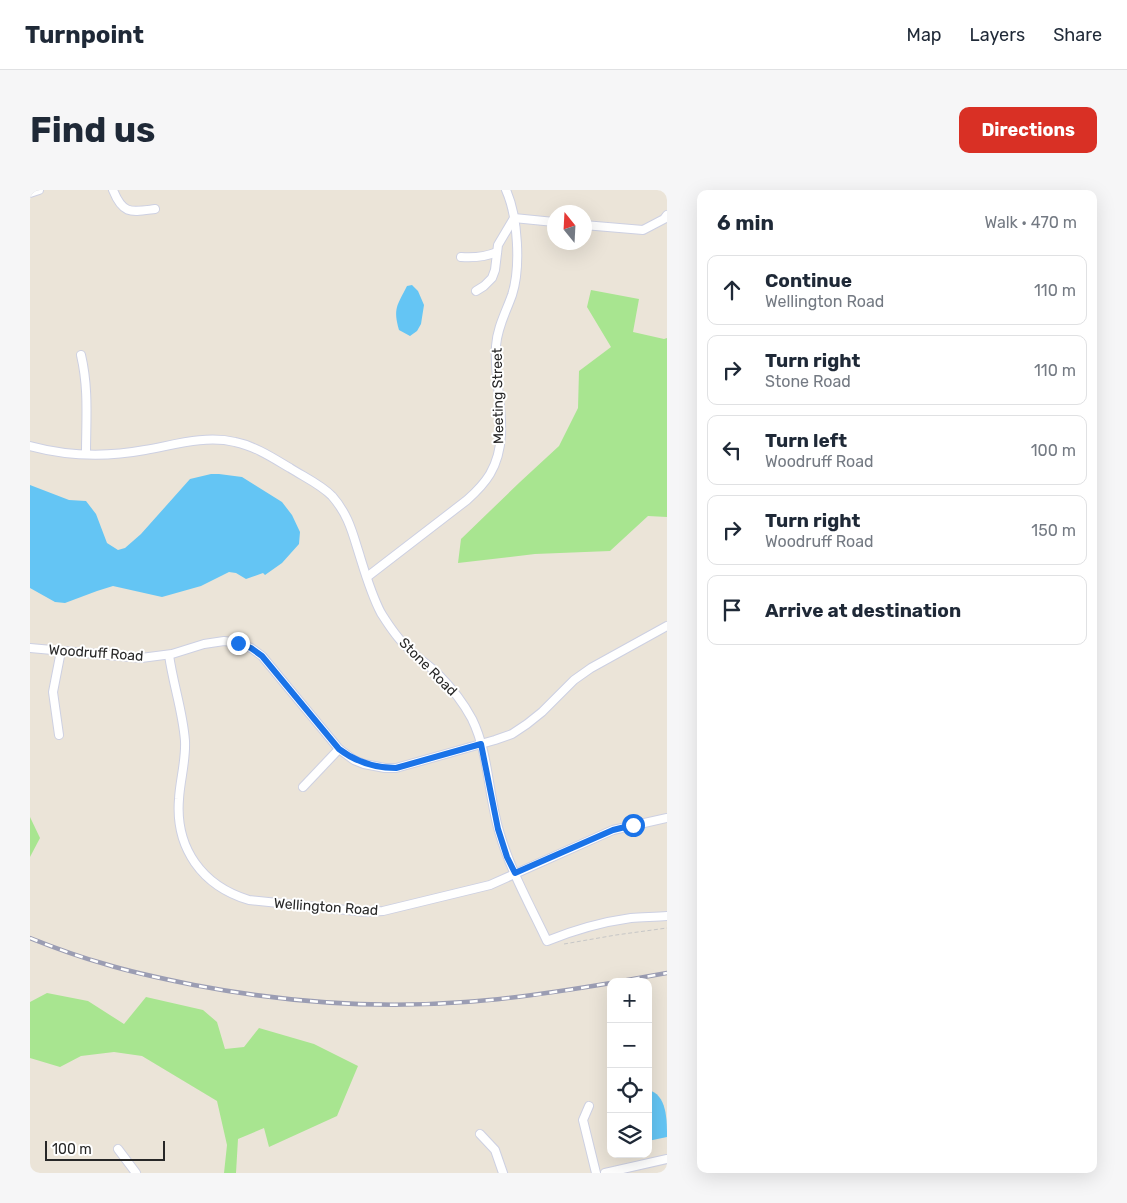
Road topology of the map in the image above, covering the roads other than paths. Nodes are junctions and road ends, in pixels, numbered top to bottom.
1 (39, 190) edge
2 (113, 190) edge
3 (506, 190) edge
4 (30, 193) edge
5 (155, 209) dead end
6 (667, 215) edge
7 (514, 218) junction
8 (547, 221) edge
9 (592, 226) edge
10 (497, 252) junction
11 (461, 257) dead end
12 (476, 291) dead end
13 (81, 355) dead end
14 (30, 446) edge
15 (86, 454) junction
16 (367, 577) junction
17 (667, 626) edge
18 (30, 648) edge
19 (61, 651) junction
20 (169, 655) junction
21 (59, 735) dead end
22 (481, 744) junction
23 (339, 749) junction
24 (303, 787) dead end
25 (667, 818) edge
26 (515, 873) junction
27 (667, 916) edge
28 (589, 1106) dead end
29 (480, 1134) dead end
30 (118, 1149) dead end
31 (667, 1159) edge
32 (136, 1173) edge
33 (503, 1173) edge
34 (596, 1173) edge
35 (605, 1173) edge

1 - 4 street
2 - 5 street
3 - 7 street, Meeting Street
6 - 9 street
7 - 8 street
7 - 10 street
7 - 16 street, Meeting Street
10 - 11 street
10 - 12 street
13 - 15 street
14 - 15 street, Stone Road
15 - 16 street, Stone Road
16 - 22 street, Stone Road
17 - 22 street, Woodruff Road
18 - 19 street, Woodruff Road
19 - 20 street, Woodruff Road
19 - 21 street
20 - 23 street, Woodruff Road
20 - 26 street, Wellington Road
22 - 23 street, Woodruff Road
22 - 26 street, Stone Road
23 - 24 street
25 - 26 street, Wellington Road
26 - 27 street, Stone Road
28 - 34 street
29 - 33 street
30 - 32 street
31 - 35 street

